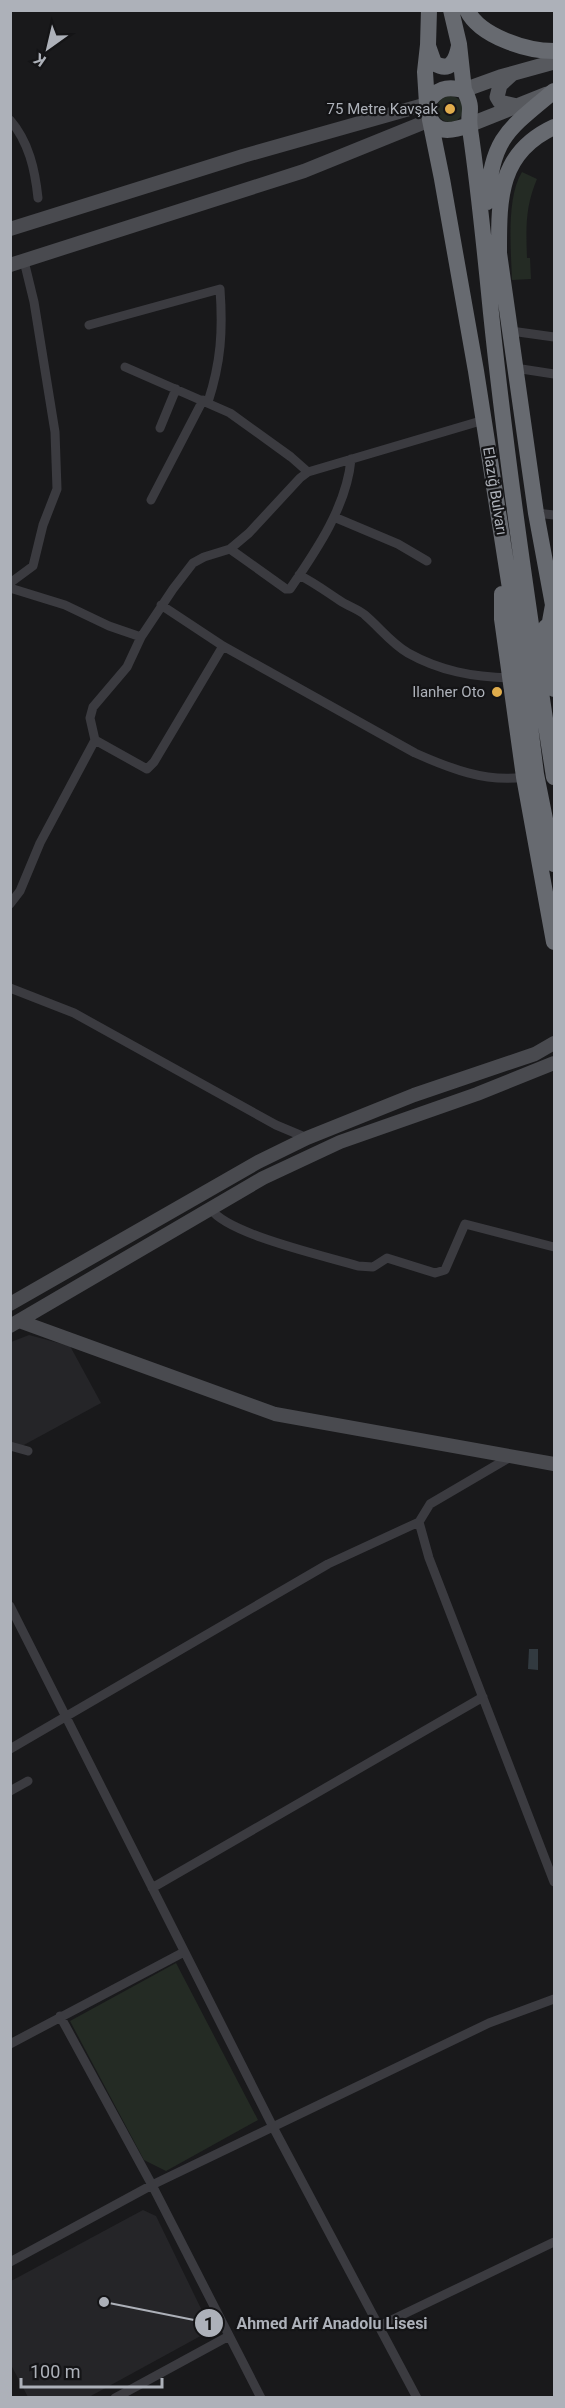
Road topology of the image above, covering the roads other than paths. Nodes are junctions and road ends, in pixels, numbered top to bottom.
1 (429, 10) edge
2 (451, 10) edge
3 (468, 10) edge
4 (459, 44) junction
5 (428, 45) junction
6 (555, 51) edge
7 (555, 62) edge
8 (512, 74) junction
9 (464, 90) junction
10 (555, 91) edge
11 (517, 106) junction
12 (428, 112) junction
13 (10, 120) edge
14 (469, 125) junction
15 (555, 127) edge
16 (38, 198) dead end
17 (10, 229) edge
18 (484, 242) junction
19 (24, 261) junction
20 (10, 265) edge
21 (89, 325) dead end
22 (511, 331) junction
23 (555, 337) edge
24 (125, 367) dead end
25 (515, 368) junction
26 (555, 374) edge
27 (176, 388) junction
28 (206, 401) junction
29 (484, 420) junction
30 (160, 428) dead end
31 (351, 459) junction
32 (308, 472) junction
33 (151, 500) dead end
34 (536, 513) junction
35 (555, 515) edge
36 (334, 517) junction
37 (520, 541) junction
38 (230, 549) junction
39 (503, 551) junction
40 (427, 561) dead end
41 (299, 575) junction
42 (551, 578) edge
43 (10, 583) edge
44 (10, 588) edge
45 (161, 605) junction
46 (141, 637) junction
47 (547, 638) junction
48 (223, 646) junction
49 (510, 678) junction
50 (555, 689) edge
51 (96, 740) junction
52 (524, 777) junction
53 (555, 777) edge
54 (555, 864) edge
55 (10, 904) edge
56 (555, 942) edge
57 (10, 988) edge
58 (555, 1043) edge
59 (555, 1063) edge
60 (307, 1138) junction
61 (211, 1209) junction
62 (555, 1246) edge
63 (10, 1304) edge
64 (15, 1324) edge
65 (10, 1446) edge
66 (28, 1451) dead end
67 (513, 1455) junction
68 (555, 1464) edge
69 (419, 1522) junction
70 (10, 1606) edge
71 (483, 1697) junction
72 (64, 1716) junction
73 (10, 1749) edge
74 (28, 1781) dead end
75 (10, 1791) edge
76 (555, 1882) edge
77 (152, 1888) junction
78 (184, 1952) junction
79 (555, 2000) edge
80 (60, 2016) junction
81 (10, 2044) edge
82 (273, 2127) junction
83 (152, 2185) junction
84 (555, 2242) edge
85 (10, 2262) edge
86 (379, 2326) junction
87 (229, 2336) junction
88 (115, 2397) edge
89 (261, 2397) edge
90 (417, 2397) edge

1 - 5 highway, Elazığ Bulvarı
2 - 4 highway
3 - 6 highway
4 - 5 highway
4 - 9 highway
5 - 12 highway, Elazığ Bulvarı
7 - 8 main road
8 - 9 main road
8 - 11 main road
9 - 12 highway
9 - 14 highway
10 - 11 main road
10 - 18 highway
11 - 14 main road
12 - 14 highway
12 - 17 main road
12 - 19 main road
12 - 29 highway, Elazığ Bulvarı
13 - 16 street
14 - 18 highway, Elazığ Bulvarı
15 - 22 highway
18 - 37 highway, Elazığ Bulvarı
19 - 20 main road
19 - 43 street
21 - 28 street
22 - 23 street
22 - 25 highway
24 - 27 street
25 - 26 street
25 - 34 highway
27 - 28 street
27 - 30 street
28 - 32 street
28 - 33 street
29 - 31 street
29 - 39 highway, Elazığ Bulvarı
31 - 32 street
31 - 36 street
32 - 38 street
34 - 35 street
34 - 42 highway
36 - 40 street
36 - 41 street
37 - 47 highway
37 - 53 highway, Elazığ Bulvarı
38 - 41 street
38 - 45 street
39 - 49 highway
39 - 54 highway, Elazığ Bulvarı
41 - 49 street
42 - 47 highway
44 - 46 street
45 - 46 street
45 - 48 street
46 - 51 street
47 - 50 highway
48 - 51 street
48 - 52 street
49 - 52 highway
51 - 55 street
52 - 56 highway
57 - 60 street
58 - 60 main road
59 - 61 main road
60 - 63 main road
61 - 62 street
61 - 64 main road
64 - 67 main road
65 - 66 street
67 - 68 main road
67 - 69 street
69 - 71 street
69 - 72 street
70 - 72 street
71 - 76 street
71 - 77 street
72 - 73 street
72 - 77 street
74 - 75 street
77 - 78 street
78 - 80 street
78 - 82 street
79 - 82 street
80 - 81 street
80 - 83 street
82 - 83 street
82 - 86 street
83 - 85 street
83 - 87 street
84 - 86 street
86 - 90 street
87 - 88 street
87 - 89 street

